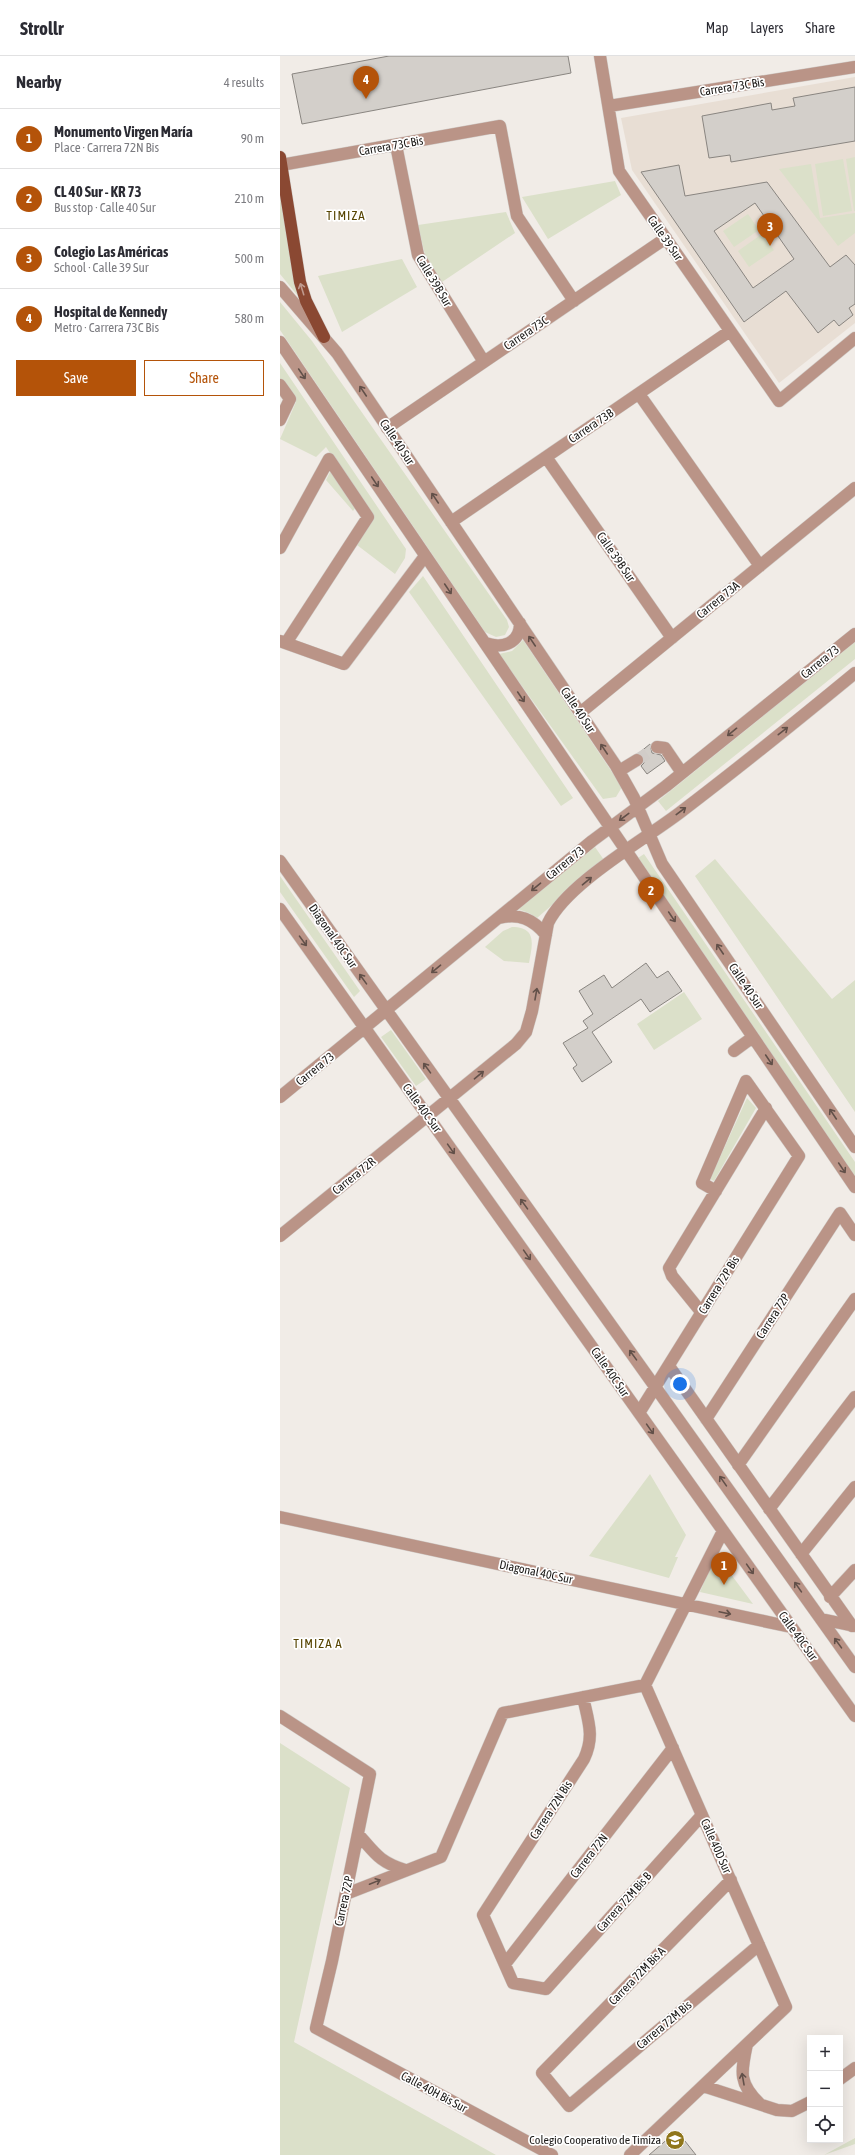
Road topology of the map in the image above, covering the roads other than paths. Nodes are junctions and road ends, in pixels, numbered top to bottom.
1 (600, 56) edge
2 (855, 67) edge
3 (608, 106) junction
4 (396, 145) junction
5 (281, 161) edge
6 (666, 238) junction
7 (280, 287) edge
8 (574, 301) junction
9 (730, 331) junction
10 (324, 337) junction
11 (855, 338) edge
12 (280, 342) edge
13 (484, 362) junction
14 (280, 385) edge
15 (638, 394) junction
16 (280, 420) edge
17 (388, 428) junction
18 (546, 457) junction
19 (854, 490) edge
20 (451, 522) junction
21 (280, 548) edge
22 (425, 556) junction
23 (760, 566) junction
24 (520, 623) junction
25 (855, 634) edge
26 (672, 638) junction
27 (283, 642) edge
28 (485, 643) junction
29 (855, 673) edge
30 (580, 713) junction
31 (658, 747) dead end
32 (636, 760) tunnel mouth
33 (619, 771) junction
34 (682, 773) junction
35 (638, 806) junction
36 (610, 827) junction
37 (650, 834) junction
38 (627, 850) junction
39 (280, 861) edge
40 (280, 909) edge
41 (499, 918) junction
42 (546, 935) junction
43 (386, 1011) junction
44 (365, 1028) junction
45 (753, 1037) junction
46 (734, 1051) dead end
47 (280, 1097) edge
48 (449, 1100) junction
49 (766, 1108) junction
50 (429, 1117) junction
51 (855, 1147) edge
52 (855, 1187) edge
53 (716, 1191) junction
54 (855, 1235) edge
55 (280, 1236) edge
56 (855, 1300) edge
57 (702, 1313) junction
58 (669, 1366) junction
59 (656, 1387) junction
60 (855, 1397) edge
61 (639, 1413) junction
62 (706, 1419) junction
63 (738, 1465) junction
64 (855, 1487) edge
65 (769, 1509) junction
66 (280, 1517) edge
67 (723, 1531) junction
68 (801, 1554) junction
69 (855, 1570) edge
70 (830, 1597) junction
71 (687, 1605) junction
72 (821, 1619) junction
73 (853, 1626) edge
74 (791, 1627) junction
75 (855, 1667) edge
76 (645, 1684) junction
77 (583, 1697) junction
78 (280, 1716) edge
79 (855, 1716) edge
80 (673, 1748) junction
81 (702, 1814) junction
82 (358, 1834) junction
83 (405, 1870) junction
84 (731, 1880) junction
85 (346, 1894) junction
86 (759, 1944) junction
87 (505, 1964) junction
88 (316, 2028) joint
89 (747, 2044) junction
90 (855, 2068) edge
91 (843, 2078) edge
92 (703, 2086) junction
93 (807, 2104) edge
94 (569, 2106) joint
95 (763, 2106) junction
96 (552, 2155) edge
97 (630, 2155) edge

1 - 3 street, Calle 39 Sur
2 - 3 street, Carrera 73C Bis
3 - 6 street, Calle 39 Sur
4 - 5 street, Carrera 73C Bis
4 - 8 street, Carrera 73C Bis
4 - 13 street, Calle 39B Sur
10 -> 5 main road
6 - 8 street, Carrera 73C
6 - 9 street, Calle 39 Sur
7 - 10 street, Calle 40 Sur
8 - 13 street, Carrera 73C
9 - 11 street, Calle 39 Sur
9 - 15 street, Carrera 73B
17 -> 10 street, Calle 40 Sur
12 -> 22 street, Calle 40 Sur
13 - 17 street, Carrera 73C
14 - 16 street
15 - 18 street, Carrera 73B
15 - 23 street
20 -> 17 street, Calle 40 Sur
18 - 20 street, Carrera 73B
18 - 26 street, Calle 39B Sur
19 - 23 street, Carrera 73A
20 - 24 street, Calle 40 Sur
21 - 27 street
22 - 27 street
22 -> 28 street, Calle 40 Sur
23 - 26 street, Carrera 73A
24 - 28 street
30 -> 24 street, Calle 40 Sur
25 -> 34 street, Carrera 73
26 - 30 street, Carrera 73A
28 -> 36 street, Calle 40 Sur
37 -> 29 street
33 -> 30 street, Calle 40 Sur
31 - 34 street
32 - 33 street
33 - 35 street, Calle 40 Sur
34 - 35 street, Carrera 73
35 -> 36 street, Carrera 73
35 - 37 street, Calle 40 Sur
36 - 38 street, Calle 40 Sur
36 -> 41 street, Carrera 73
37 - 38 street
51 -> 37 street, Calle 40 Sur
42 -> 38 street
38 -> 45 street, Calle 40 Sur
43 -> 39 street, Diagonal 40C Sur
40 -> 44 street
41 - 42 street
41 -> 43 street, Carrera 73
48 -> 42 street
43 - 44 street, Carrera 73
48 -> 43 street
44 - 47 street, Carrera 73
44 - 50 street, Calle 40C Sur
45 - 46 street
45 -> 52 street, Calle 40 Sur
48 - 50 street
59 -> 48 street
49 - 53 street
49 - 53 street
49 - 57 street, Carrera 72P Bis
50 - 55 street, Carrera 72R
50 -> 61 street, Calle 40C Sur
53 - 57 street
54 - 62 street, Carrera 72P
56 - 63 street
57 - 58 street, Carrera 72P Bis
58 - 59 street, Carrera 72P Bis
58 - 62 street
59 - 61 street, Carrera 72P Bis
72 -> 59 street
60 - 65 street
61 -> 67 street, Calle 40C Sur
62 - 63 street
63 - 65 street
64 - 68 street
65 - 68 street
66 - 71 street, Diagonal 40C Sur
67 - 71 street
67 -> 74 street, Calle 40C Sur
68 - 70 street
69 - 70 street
70 - 73 street
71 -> 74 street, Diagonal 40C Sur
71 - 76 street
72 - 73 street
75 -> 72 street
74 - 79 street, Calle 40C Sur
76 - 77 street
76 - 80 street, Calle 40D Sur
77 - 83 street
77 - 87 street, Carrera 72N Bis
78 - 82 street, Carrera 72P
80 - 81 street, Calle 40D Sur
80 - 87 street, Carrera 72N
81 - 84 street, Calle 40D Sur
81 - 87 street, Carrera 72M Bis B
82 - 83 street
82 - 85 street, Carrera 72P
85 -> 83 street
84 - 86 street, Calle 40D Sur
84 - 94 street, Carrera 72M Bis A
85 - 88 street, Carrera 72P
86 - 89 street, Calle 40D Sur
86 - 94 street, Carrera 72M Bis
88 - 96 street, Calle 40H Bis Sur
89 - 92 street
95 -> 89 street
90 - 91 street
92 - 95 street
92 - 97 street
93 - 95 street

